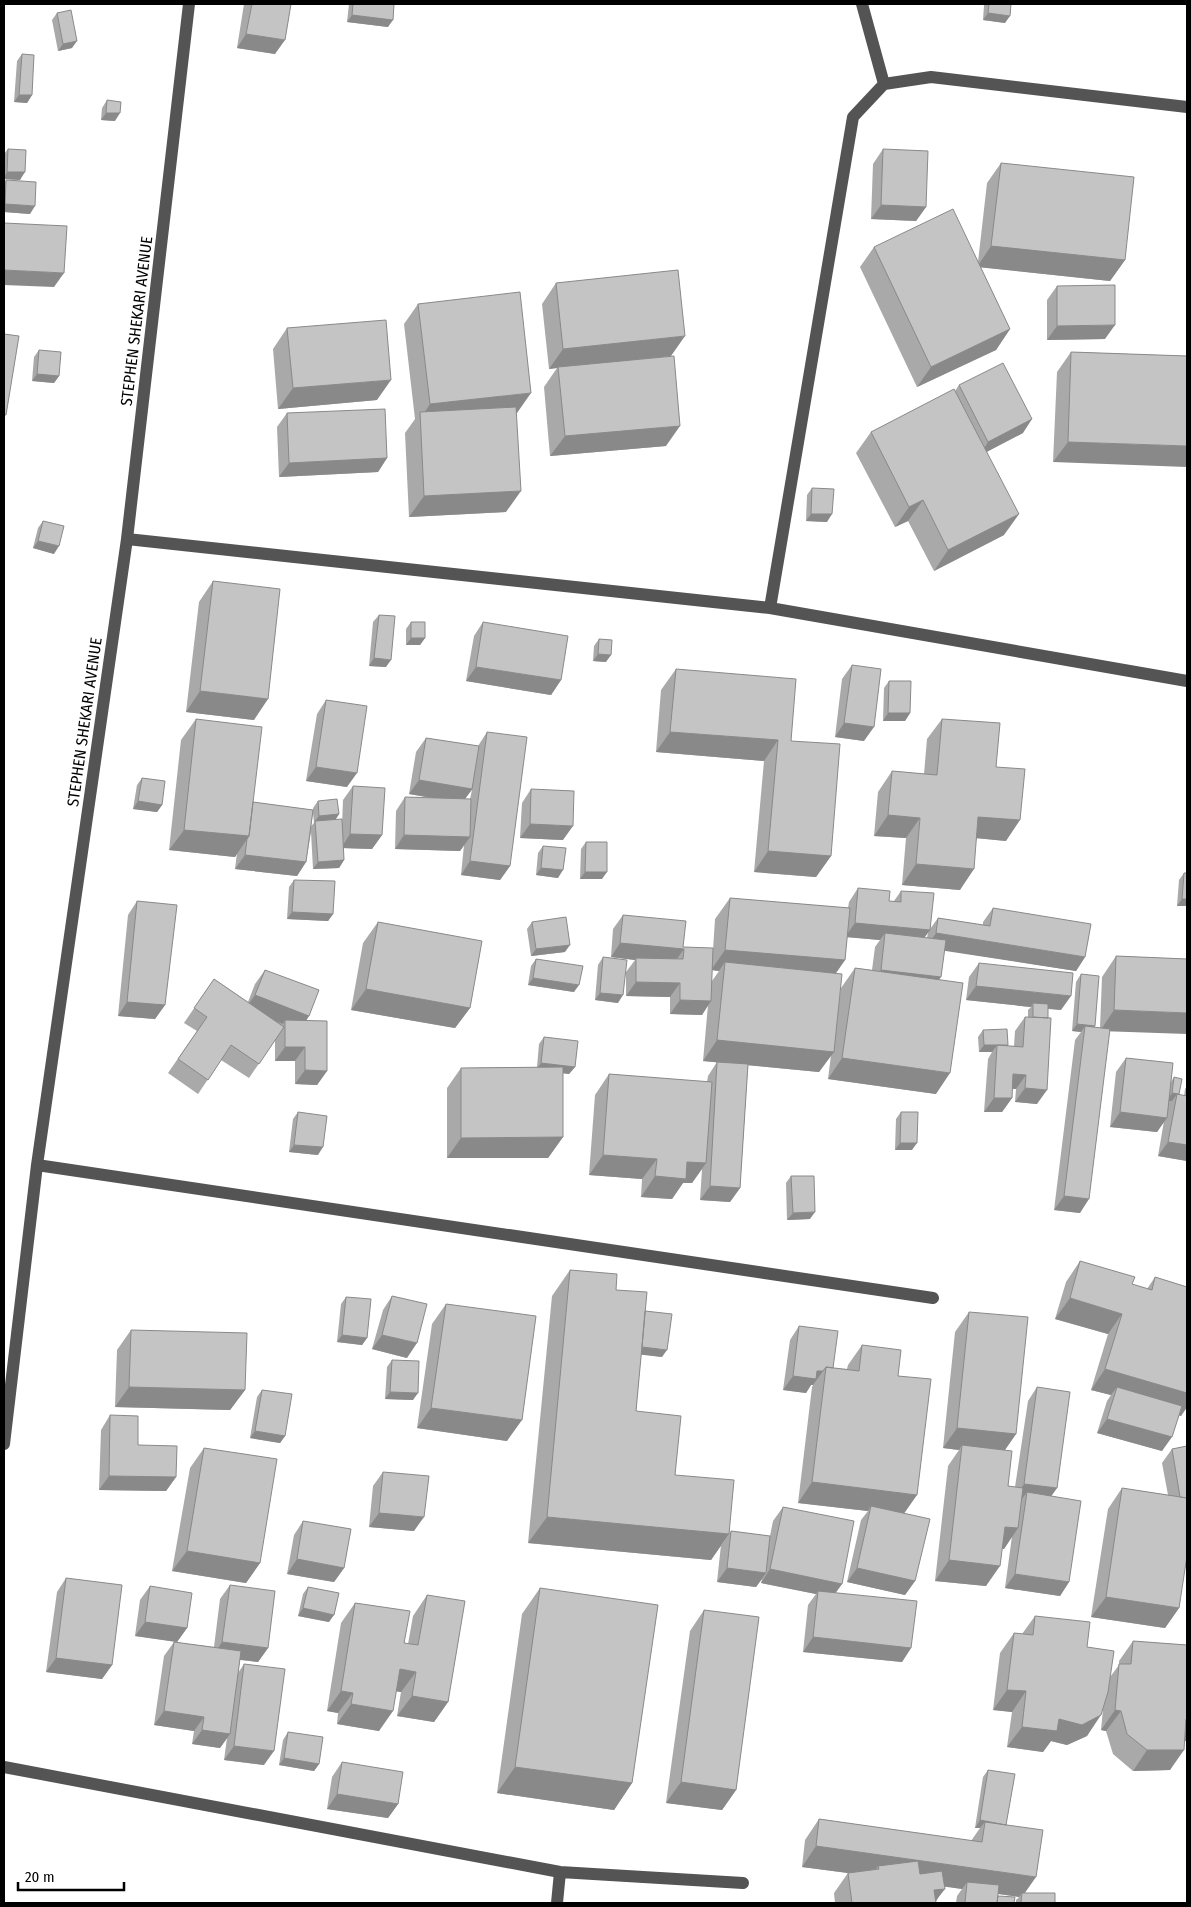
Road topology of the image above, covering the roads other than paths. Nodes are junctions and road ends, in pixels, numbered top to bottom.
1 (189, 4) edge
2 (862, 4) edge
3 (884, 84) junction
4 (1187, 107) edge
5 (126, 539) junction
6 (770, 608) junction
7 (1187, 681) edge
8 (37, 1164) junction
9 (933, 1298) dead end
10 (4, 1444) edge
11 (4, 1768) edge
12 (560, 1872) junction
13 (743, 1884) dead end
14 (558, 1903) edge

1 - 5 street, STEPHEN SHEKARI AVENUE
2 - 3 street
3 - 4 street
3 - 6 street
5 - 6 street
5 - 8 street, STEPHEN SHEKARI AVENUE
6 - 7 street
8 - 9 street
8 - 10 street, STEPHEN SHEKARI AVENUE
11 - 12 street
12 - 13 street
12 - 14 street

